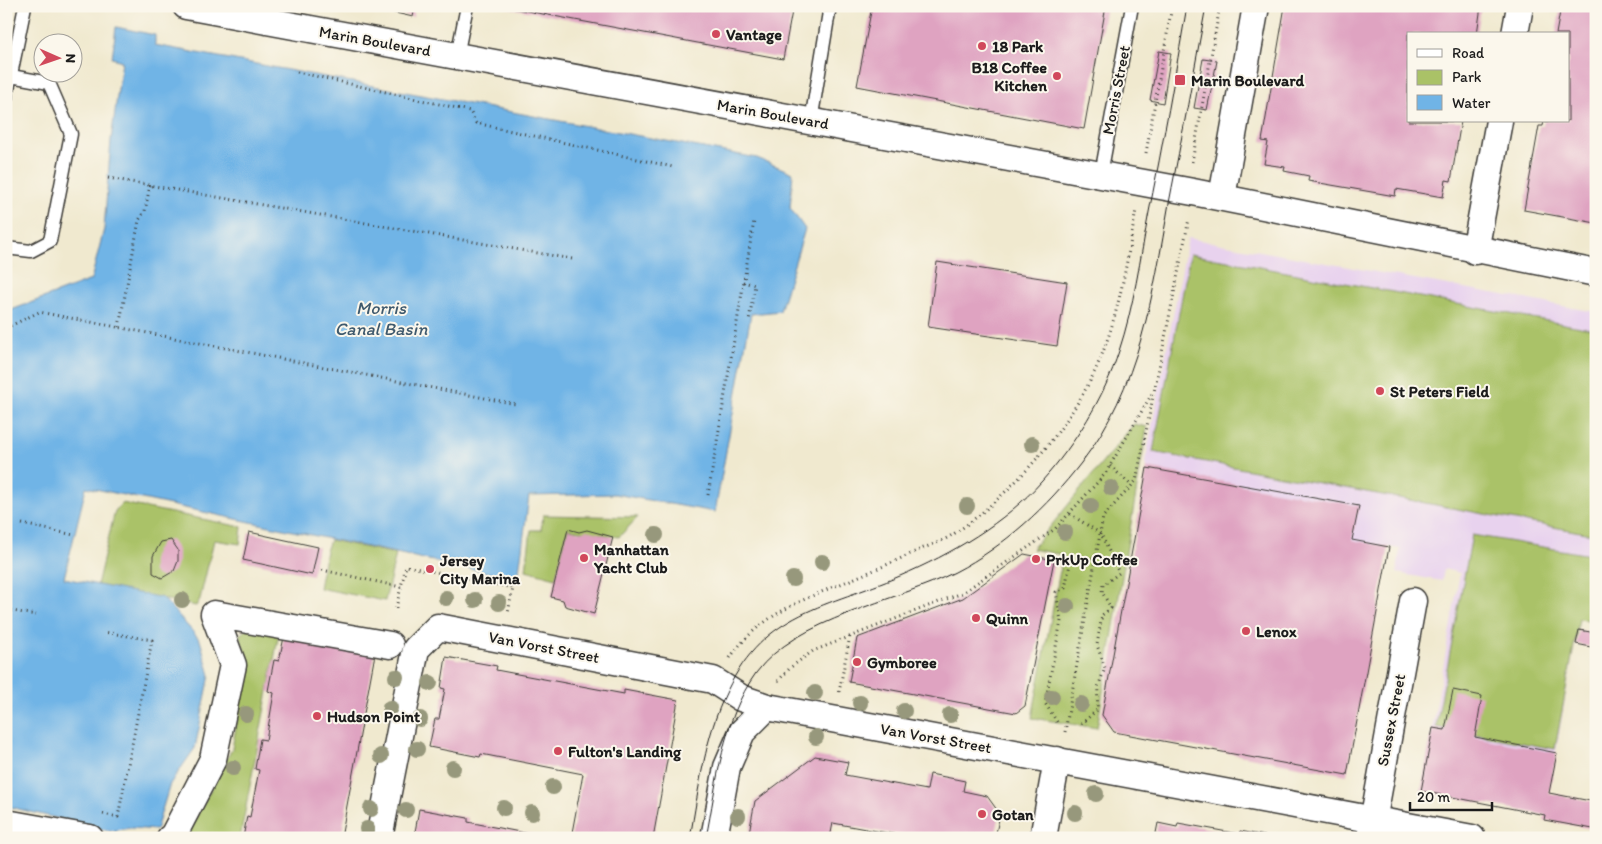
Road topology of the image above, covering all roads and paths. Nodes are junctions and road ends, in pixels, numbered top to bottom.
1 (25, 6) edge
2 (186, 6) edge
3 (466, 6) edge
4 (830, 6) edge
5 (1132, 6) edge
6 (1172, 6) edge
7 (1220, 6) edge
8 (1256, 6) edge
9 (1520, 6) edge
10 (1515, 32) edge
11 (457, 56) junction
12 (297, 72) dead end
13 (11, 76) junction
14 (6, 99) edge
15 (811, 121) junction
16 (1499, 122) edge
17 (1146, 153) dead end
18 (1192, 162) dead end
19 (673, 167) dead end
20 (1101, 174) junction
21 (108, 178) dead end
22 (150, 185) junction
23 (1222, 197) junction
24 (1136, 210) dead end
25 (1189, 218) dead end
26 (754, 222) dead end
27 (6, 248) edge
28 (1475, 250) junction
29 (572, 259) dead end
30 (1596, 274) edge
31 (743, 282) junction
32 (749, 320) dead end
33 (119, 327) junction
34 (6, 328) edge
35 (1155, 388) junction
36 (516, 404) dead end
37 (1110, 466) junction
38 (1132, 486) junction
39 (708, 494) dead end
40 (1070, 514) junction
41 (22, 524) dead end
42 (1101, 534) junction
43 (74, 535) dead end
44 (1096, 559) junction
45 (322, 570) dead end
46 (401, 587) junction
47 (1413, 601) dead end
48 (396, 608) dead end
49 (6, 610) edge
50 (508, 613) dead end
51 (36, 615) dead end
52 (104, 632) dead end
53 (850, 636) junction
54 (390, 645) dead end
55 (729, 658) dead end
56 (777, 681) dead end
57 (838, 693) dead end
58 (767, 707) junction
59 (1057, 722) dead end
60 (1079, 726) dead end
61 (1065, 732) dead end
62 (1056, 760) junction
63 (100, 813) dead end
64 (6, 823) edge
65 (1371, 828) edge
66 (90, 838) edge
67 (170, 838) edge
68 (379, 838) edge
69 (714, 838) edge
70 (1043, 838) edge
71 (1472, 838) edge

1 - 13 lane
2 - 11 street, Marin Boulevard
3 - 11 lane
4 - 15 lane
5 - 20 lane, Morris Street
6 - 17 path
7 - 18 path
8 - 23 street
9 - 10 street
11 - 15 street, Marin Boulevard
12 - 19 path
13 - 14 lane
13 - 27 lane
15 - 20 street, Marin Boulevard
16 - 28 street
20 - 23 street, Marin Boulevard
21 - 22 path
22 - 29 path
22 - 33 path
23 - 28 street, Marin Boulevard
24 - 55 path
25 - 35 path
26 - 31 path
28 - 30 street, Marin Boulevard
31 - 32 path
31 - 39 path
33 - 34 path
33 - 36 path
35 - 37 path
35 - 38 path
37 - 38 path
37 - 40 path
38 - 42 path
40 - 42 path
40 - 53 path
41 - 43 path
42 - 44 path
42 - 60 path
44 - 59 path
44 - 61 path
45 - 46 path
46 - 48 path
46 - 50 path
47 - 65 street, Sussex Street
49 - 51 path
52 - 63 path
53 - 56 path
53 - 57 path
54 - 67 street
58 - 62 street, Van Vorst Street
58 - 68 street, Van Vorst Street
58 - 69 street
62 - 65 street, Van Vorst Street
62 - 70 street
64 - 66 street
65 - 71 street, Van Vorst Street

